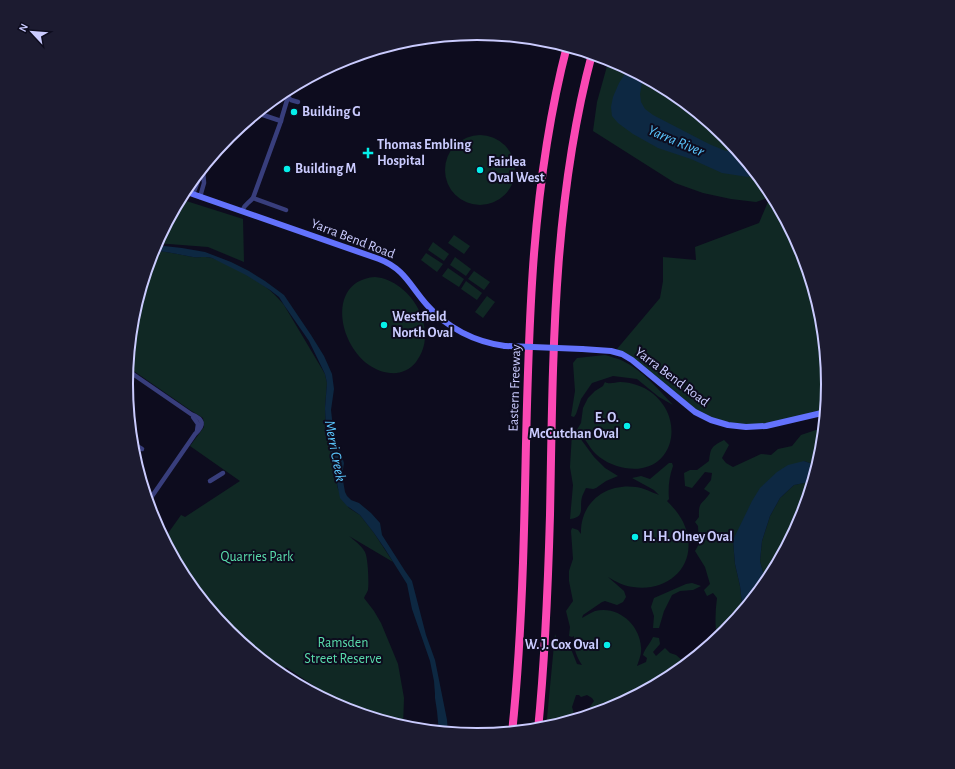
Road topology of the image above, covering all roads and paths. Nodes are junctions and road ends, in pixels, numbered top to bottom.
1 (566, 52) edge
2 (591, 59) edge
3 (289, 95) edge
4 (289, 96) edge
5 (298, 102) dead end
6 (263, 115) edge
7 (281, 122) junction
8 (204, 175) edge
9 (197, 185) edge
10 (193, 194) joint
11 (200, 197) junction
12 (253, 198) junction
13 (286, 210) dead end
14 (242, 211) junction
15 (133, 374) edge
16 (820, 413) edge
17 (139, 448) edge
18 (142, 450) dead end
19 (222, 473) dead end
20 (210, 481) dead end
21 (152, 497) edge
22 (539, 723) edge
23 (512, 727) edge

1 - 23 highway, Eastern Freeway
2 - 22 highway
3 - 5 street
4 - 7 street
6 - 7 street
7 - 12 street
8 - 11 street
9 - 10 street
10 - 11 street, Yarra Bend Road
11 - 14 street, Yarra Bend Road
12 - 13 street
12 - 14 street
14 - 16 street, Yarra Bend Road, bridge
15 - 21 street
17 - 18 street
19 - 20 street

